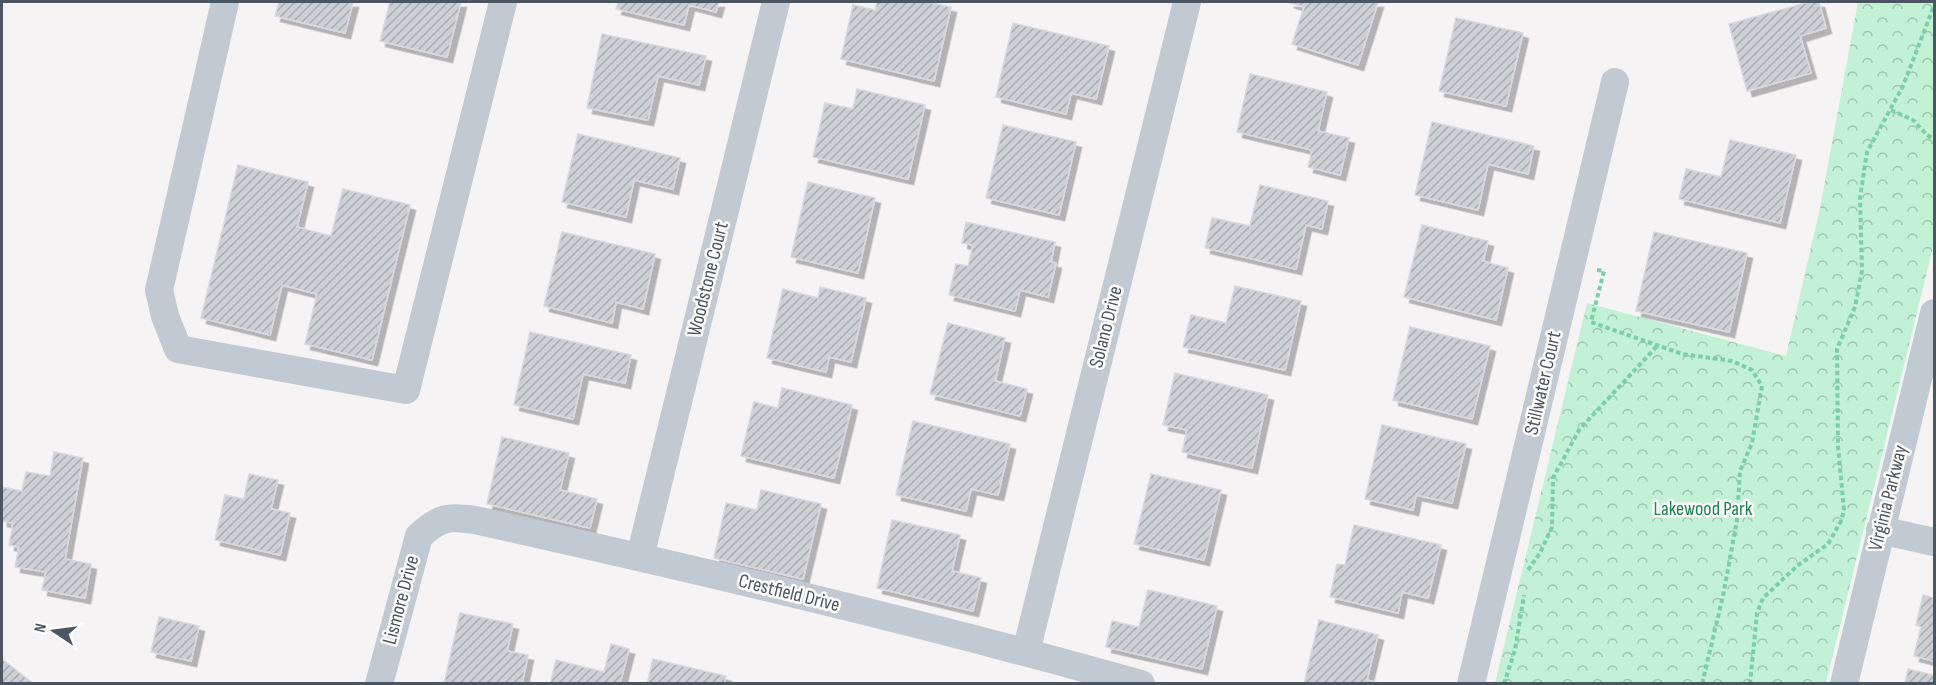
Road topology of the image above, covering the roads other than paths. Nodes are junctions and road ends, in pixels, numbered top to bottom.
1 (225, 2) edge
2 (503, 2) edge
3 (776, 2) edge
4 (1187, 2) edge
5 (1615, 82) dead end
6 (1935, 313) edge
7 (434, 522) joint
8 (1880, 530) junction
9 (1935, 542) edge
10 (640, 557) junction
11 (1026, 651) junction
12 (379, 684) edge
13 (1141, 684) edge
14 (1471, 684) edge
15 (1844, 684) edge

1 - 2 street
3 - 10 street, Woodstone Court
4 - 11 street, Solano Drive
5 - 14 street, Stillwater Court
6 - 8 street, Virginia Parkway
7 - 10 street, Crestfield Drive
7 - 12 street, Lismore Drive
8 - 9 street
8 - 15 street, Virginia Parkway
10 - 11 street, Crestfield Drive
11 - 13 street, Crestfield Drive

